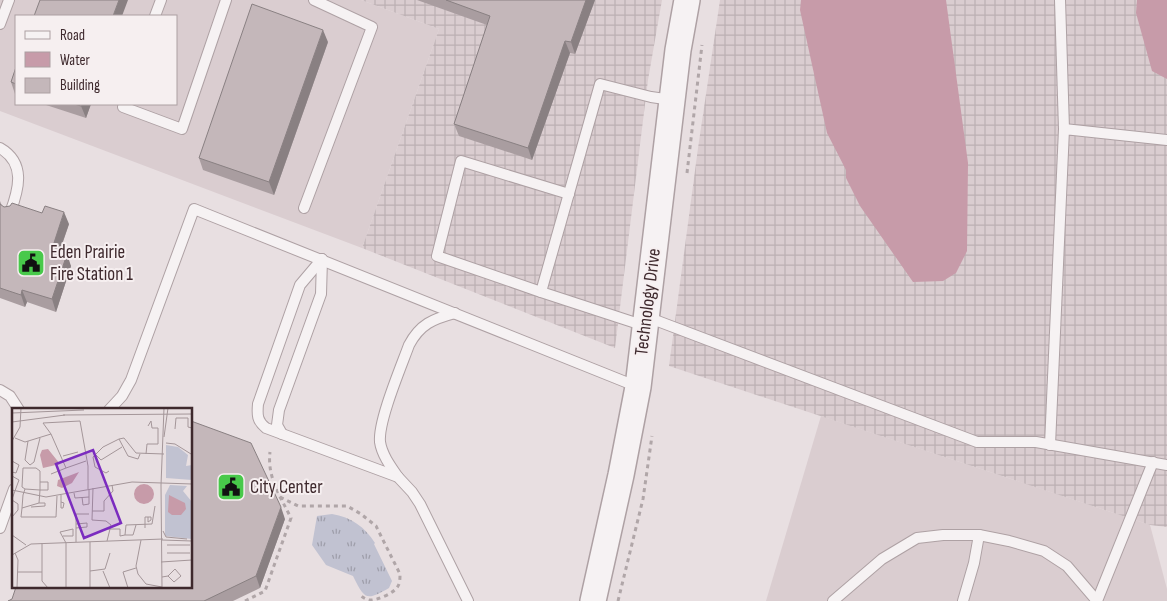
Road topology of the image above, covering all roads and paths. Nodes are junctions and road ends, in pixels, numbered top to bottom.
1 (9, 0) edge
2 (161, 0) edge
3 (226, 0) edge
4 (314, 0) edge
5 (687, 0) edge
6 (1060, 0) edge
7 (155, 15) edge
8 (0, 24) edge
9 (672, 100) junction
10 (124, 105) edge
11 (1064, 130) junction
12 (1167, 140) edge
13 (0, 148) edge
14 (569, 194) junction
15 (304, 208) dead end
16 (10, 213) edge
17 (322, 259) junction
18 (541, 292) junction
19 (455, 313) junction
20 (646, 322) junction
21 (638, 387) junction
22 (0, 390) edge
23 (18, 408) edge
24 (111, 408) edge
25 (282, 434) junction
26 (1050, 445) junction
27 (270, 452) dead end
28 (1153, 462) junction
29 (1167, 465) edge
30 (398, 477) junction
31 (12, 495) edge
32 (280, 497) junction
33 (0, 528) edge
34 (978, 535) junction
35 (359, 594) dead end
36 (245, 601) edge
37 (468, 601) edge
38 (593, 601) edge
39 (833, 601) edge
40 (963, 601) edge
41 (1097, 601) edge

1 - 8 lane
2 - 7 lane
3 - 10 lane
4 - 15 lane
5 - 9 street, Technology Drive
6 - 11 lane
9 - 14 lane
9 - 20 street, Technology Drive
11 - 12 lane
11 - 26 lane
13 - 16 lane
14 - 18 lane
14 - 18 lane
17 - 19 lane
17 - 24 lane
17 - 25 lane
17 - 25 lane
18 - 20 lane
19 - 21 lane
19 - 30 lane
20 - 21 street, Technology Drive
20 - 26 lane
21 - 38 street, Technology Drive
22 - 23 lane
25 - 30 lane
26 - 28 lane
27 - 32 path
28 - 29 lane
28 - 41 lane
30 - 37 lane
31 - 33 lane
32 - 35 path
32 - 36 path
34 - 39 lane
34 - 40 lane
34 - 41 lane

